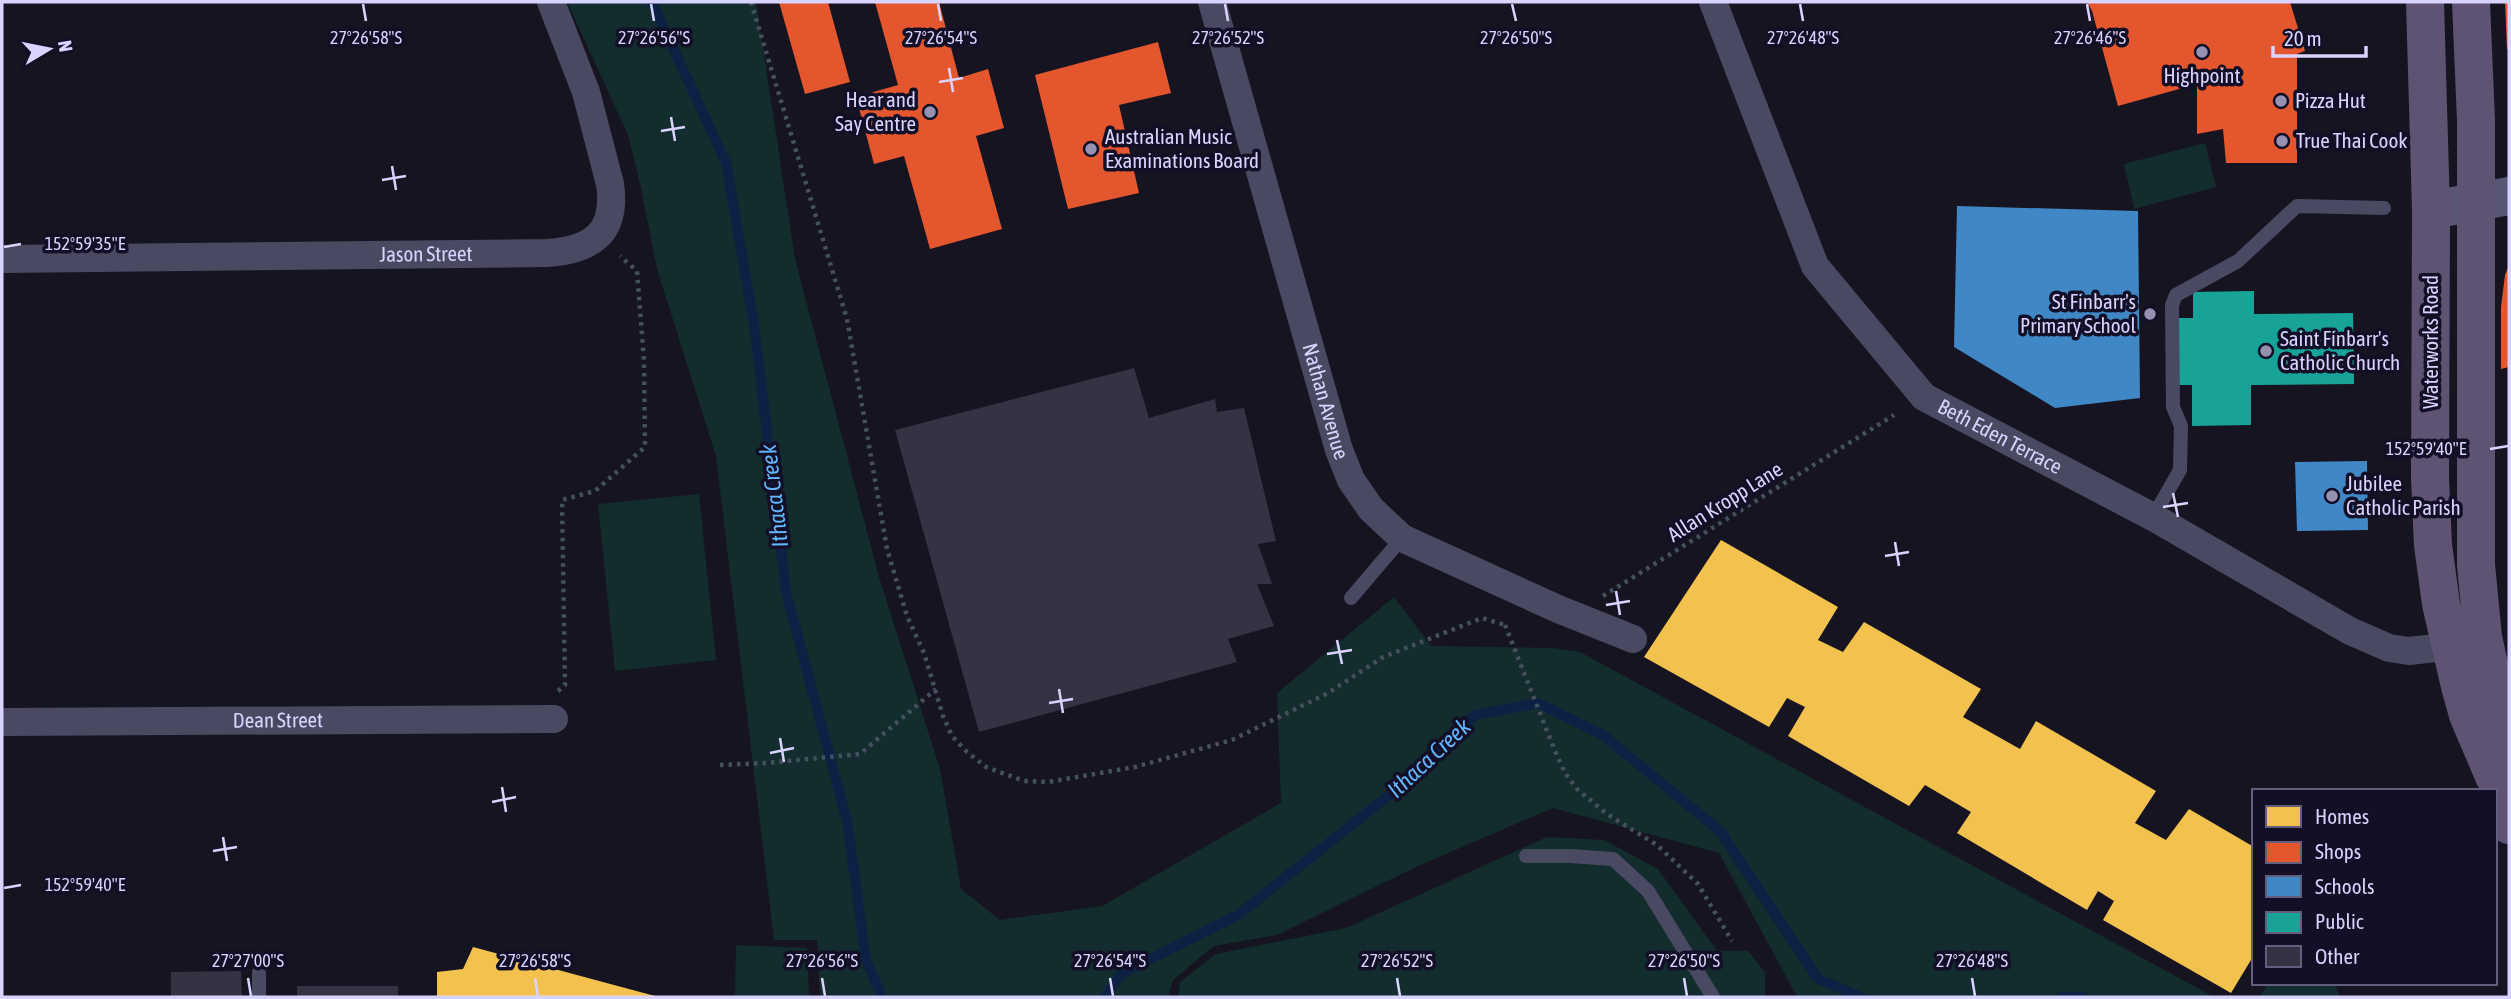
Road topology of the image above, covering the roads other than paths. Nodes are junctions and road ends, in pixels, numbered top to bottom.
1 (551, 2) edge
2 (1212, 2) edge
3 (1713, 2) edge
4 (2425, 2) edge
5 (2471, 2) edge
6 (2493, 200) edge
7 (2384, 208) dead end
8 (2431, 210) junction
9 (2, 259) edge
10 (2153, 517) junction
11 (1402, 538) junction
12 (1351, 598) dead end
13 (1633, 639) dead end
14 (2467, 640) junction
15 (554, 719) road end
16 (2, 722) edge
17 (2506, 811) edge
18 (1526, 856) dead end
19 (259, 972) dead end
20 (259, 997) edge
21 (1713, 997) edge

1 - 9 street, Jason Street
2 - 11 street, Nathan Avenue
3 - 10 street, Beth Eden Terrace
4 - 8 main road, Waterworks Road
5 - 6 main road, Waterworks Road
6 - 8 main road
6 - 14 main road, Waterworks Road
7 - 10 lane
8 - 14 main road, Waterworks Road
10 - 14 street, Beth Eden Terrace
11 - 12 lane
11 - 13 street, Nathan Avenue
14 - 17 main road, Waterworks Road
15 - 16 street, Dean Street
18 - 21 lane
19 - 20 lane

